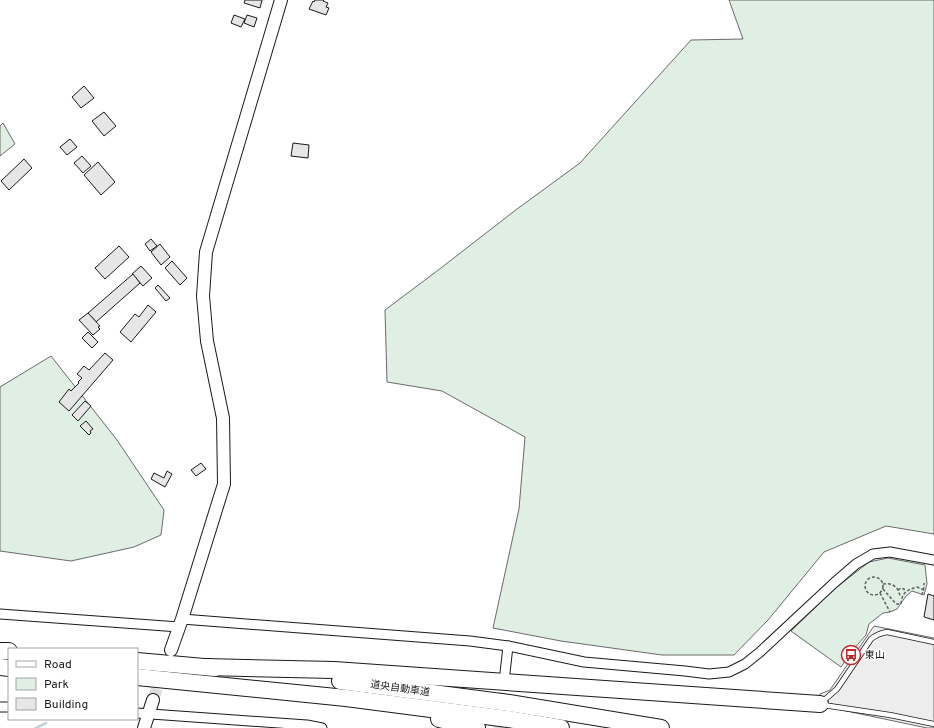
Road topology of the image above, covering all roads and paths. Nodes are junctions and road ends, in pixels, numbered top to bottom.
1 (281, 0) edge
2 (934, 560) edge
3 (924, 583) dead end
4 (883, 584) junction
5 (883, 588) junction
6 (898, 590) junction
7 (924, 590) junction
8 (905, 592) junction
9 (880, 593) junction
10 (903, 595) junction
11 (922, 595) dead end
12 (890, 612) dead end
13 (0, 614) edge
14 (181, 623) junction
15 (934, 642) edge
16 (508, 646) junction
17 (171, 650) dead end
18 (138, 661) edge
19 (205, 666) junction
20 (505, 673) tunnel mouth
21 (138, 677) edge
22 (346, 698) junction
23 (153, 700) tunnel mouth
24 (820, 704) junction
25 (143, 714) edge
26 (934, 724) edge
27 (144, 728) edge
28 (322, 728) edge
29 (477, 728) edge
30 (561, 728) edge
31 (661, 728) edge

1 - 14 street
2 - 16 street
3 - 7 path
4 - 5 path
4 - 6 path
4 - 9 path
5 - 9 path
5 - 10 path
6 - 8 path
6 - 10 path
7 - 8 path
7 - 11 path
8 - 10 path
9 - 12 path
13 - 14 street
14 - 16 street
14 - 17 street
15 - 24 lane
16 - 20 street
18 - 19 highway, 道央自動車道
19 - 24 highway
19 - 31 highway, 道央自動車道
21 - 22 highway, 道央自動車道
22 - 29 highway
22 - 30 highway, 道央自動車道
23 - 25 street
24 - 26 lane
25 - 27 street
25 - 28 street

